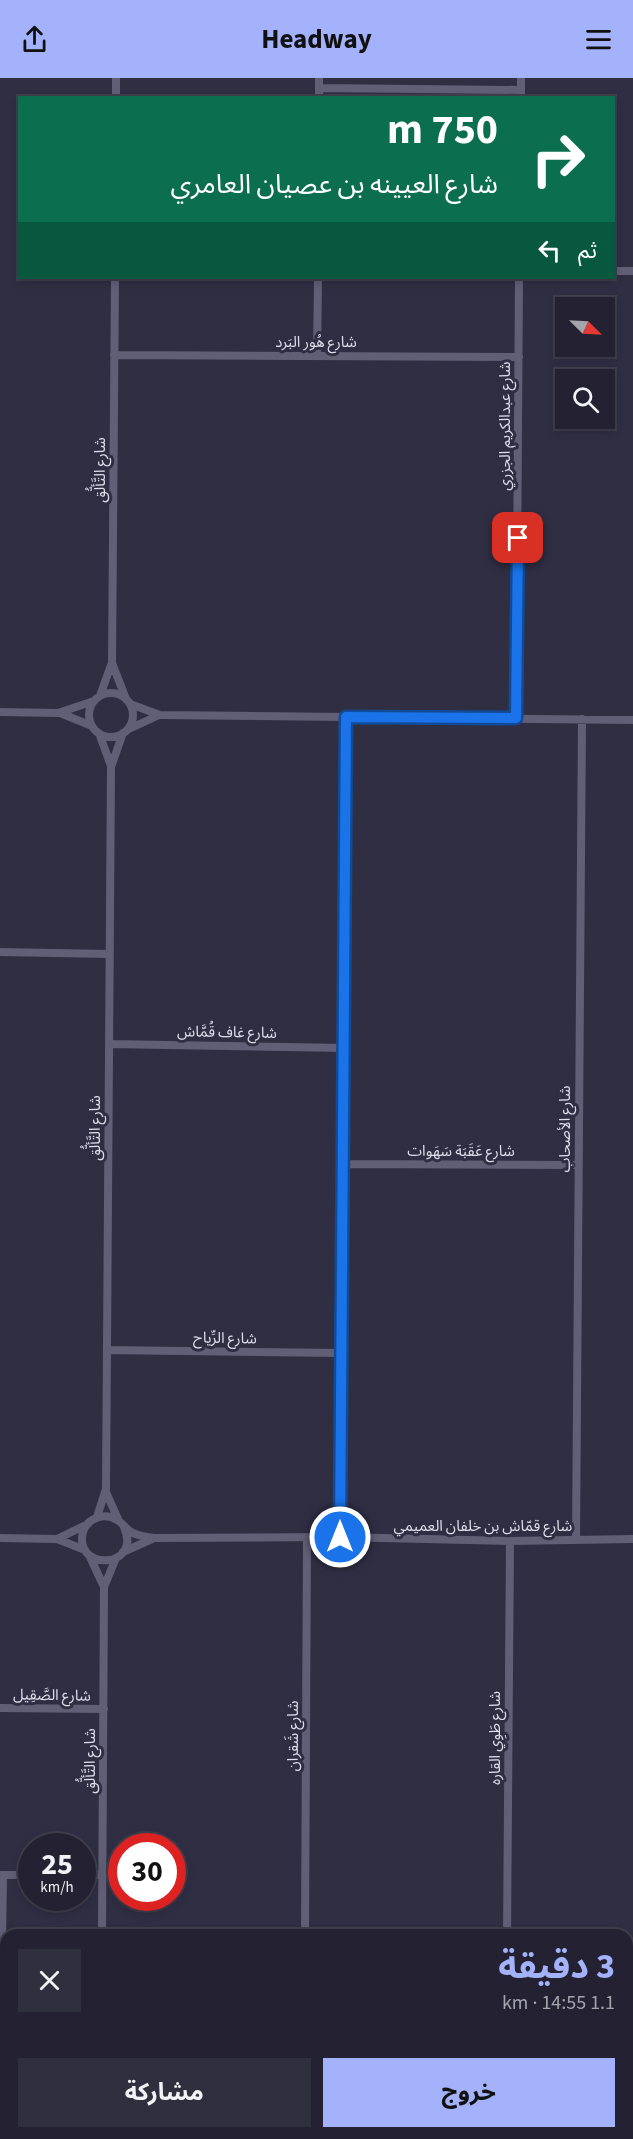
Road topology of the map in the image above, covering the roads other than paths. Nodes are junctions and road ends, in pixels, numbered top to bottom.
1 (116, 78) edge
2 (319, 78) edge
3 (521, 78) edge
4 (319, 88) junction
5 (521, 94) edge
6 (116, 96) edge
7 (319, 96) edge
8 (615, 271) edge
9 (633, 271) edge
10 (115, 279) edge
11 (318, 279) edge
12 (519, 279) edge
13 (114, 355) junction
14 (317, 356) junction
15 (519, 357) junction
16 (112, 663) junction
17 (97, 699) junction
18 (128, 701) junction
19 (0, 712) edge
20 (58, 713) junction
21 (160, 715) junction
22 (346, 717) junction
23 (516, 718) junction
24 (582, 719) junction
25 (633, 720) edge
26 (92, 726) junction
27 (125, 732) junction
28 (99, 734) junction
29 (111, 767) junction
30 (0, 952) edge
31 (110, 954) junction
32 (109, 1044) junction
33 (345, 1048) junction
34 (344, 1164) junction
35 (579, 1165) junction
36 (106, 1350) junction
37 (342, 1353) junction
38 (106, 1490) junction
39 (97, 1517) junction
40 (88, 1524) junction
41 (122, 1524) junction
42 (308, 1537) junction
43 (340, 1537) junction
44 (0, 1538) edge
45 (154, 1538) junction
46 (57, 1539) junction
47 (633, 1539) edge
48 (576, 1540) junction
49 (510, 1541) junction
50 (87, 1552) junction
51 (120, 1555) junction
52 (104, 1587) junction
53 (0, 1708) edge
54 (104, 1709) junction
55 (1, 1875) edge
56 (18, 1875) edge
57 (96, 1875) edge
58 (103, 1875) junction
59 (1, 1929) edge
60 (102, 1929) edge
61 (305, 1929) edge
62 (507, 1929) edge

1 - 6 street
2 - 4 street
3 - 5 street
4 - 5 street
4 - 7 street
8 - 9 street
10 - 13 street, شارع التَّألُّق
11 - 14 street
12 - 15 street, شارع عبدالكريم الجزري
13 - 14 street, شارع هُور البَرد
13 - 16 street, شارع التَّألُّق
14 - 15 street, شارع هُور البَرد
15 - 23 street, شارع عبدالكريم الجزري
16 - 17 street, شارع التَّألُّق
16 - 18 street, شارع التَّألُّق
17 - 18 street
17 - 20 street
17 - 26 street
18 - 21 street
18 - 27 street
19 - 20 street
20 - 26 street
21 - 22 street
21 - 27 street
22 - 23 street
22 - 33 street
23 - 24 street
24 - 25 street
24 - 35 street, شارع الأصحاب
26 - 28 street
27 - 28 street
27 - 29 street, شارع التَّألُّق
28 - 29 street, شارع التَّألُّق
29 - 31 street, شارع التَّألُّق
30 - 31 street
31 - 32 street, شارع التَّألُّق
32 - 33 street, شارع غاف قُمَّاش
32 - 36 street, شارع التَّألُّق
33 - 34 street
34 - 35 street, شارع عَقَبَة سَهَوات
34 - 37 street
35 - 48 street, شارع الأصحاب
36 - 37 street, شارع الرِّياح
36 - 38 street, شارع التَّألُّق
37 - 43 street
38 - 39 street, شارع التَّألُّق
38 - 41 street, شارع التَّألُّق
39 - 40 street
39 - 41 street
40 - 46 street
40 - 50 street
41 - 45 street, شارع قمّاش بن خلفان العميمي
41 - 51 street
42 - 43 street, شارع قمّاش بن خلفان العميمي
42 - 45 street, شارع قمّاش بن خلفان العميمي
42 - 61 street, شارع شَقران
43 - 49 street, شارع قمّاش بن خلفان العميمي
44 - 46 street
45 - 51 street, شارع قمّاش بن خلفان العميمي
46 - 50 street
47 - 48 street, شارع قمّاش بن خلفان العميمي
48 - 49 street, شارع قمّاش بن خلفان العميمي
49 - 62 street, شارع طَوِي القاره
50 - 51 street
50 - 52 street, شارع التَّألُّق
51 - 52 street, شارع التَّألُّق
52 - 54 street, شارع التَّألُّق
53 - 54 street, شارع الصَّقِيل
54 - 58 street, شارع التَّألُّق
55 - 56 street
55 - 59 street
57 - 58 street
58 - 60 street, شارع التَّألُّق

